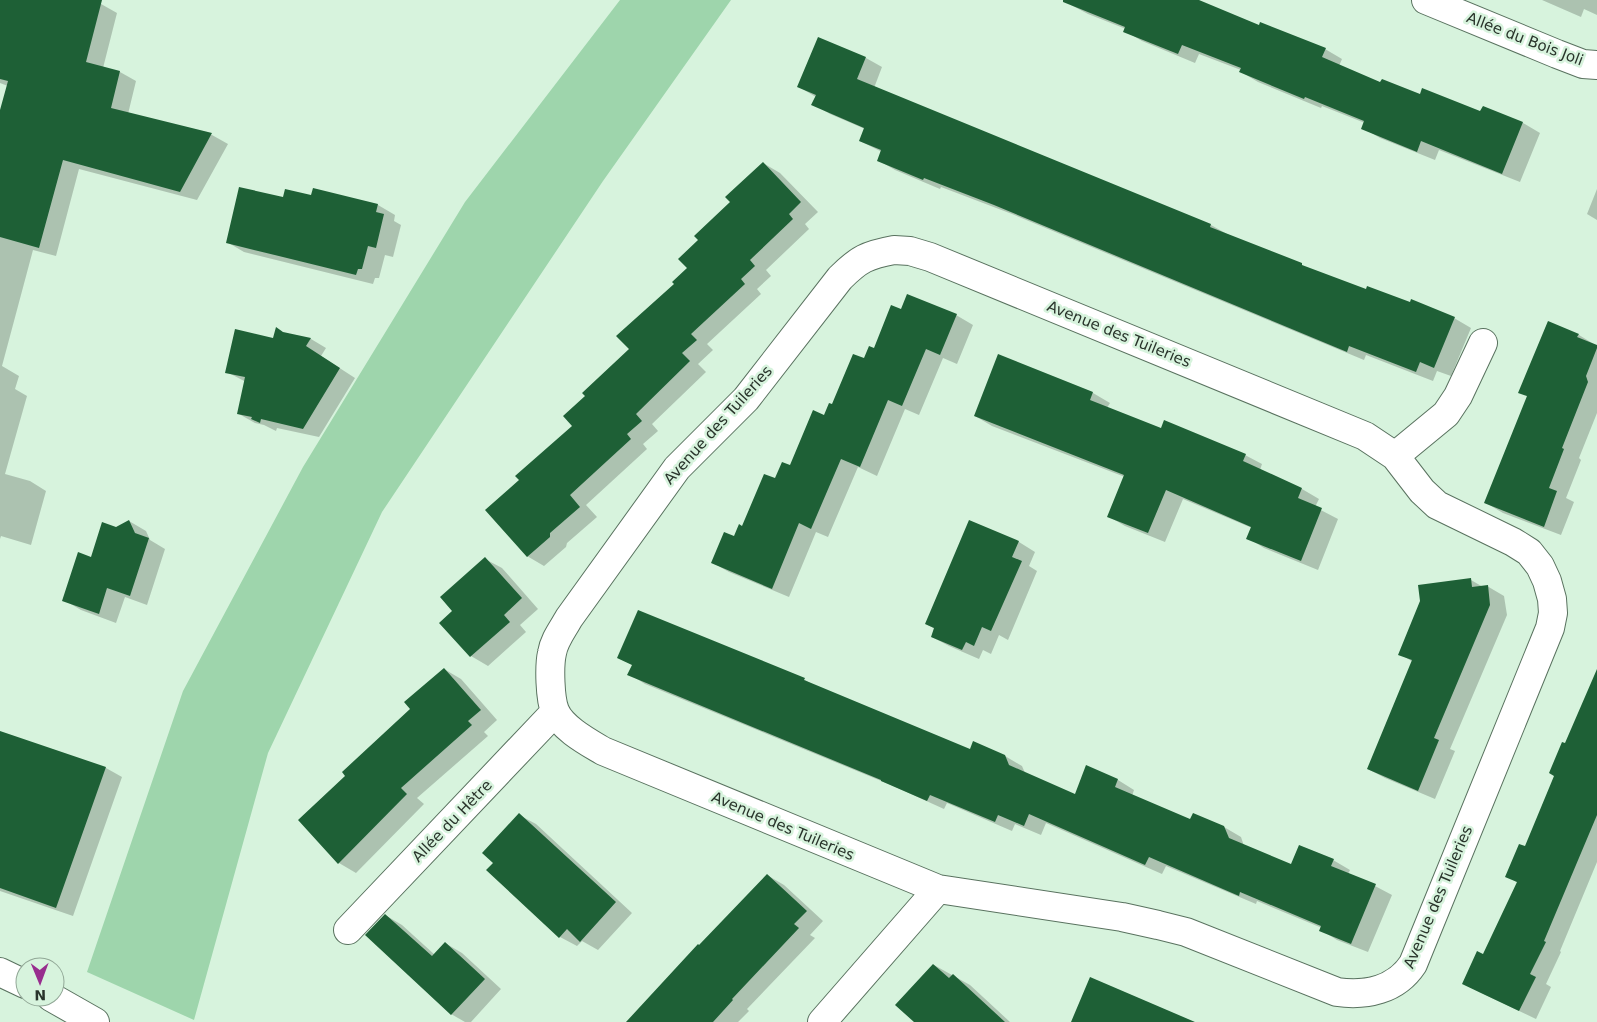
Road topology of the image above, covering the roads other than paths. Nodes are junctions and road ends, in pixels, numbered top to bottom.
1 (1426, 0) edge
2 (1597, 64) edge
3 (1483, 343) dead end
4 (1395, 456) junction
5 (555, 712) junction
6 (938, 889) junction
7 (348, 930) dead end
8 (0, 972) edge
9 (15, 979) edge
10 (65, 1005) edge
11 (95, 1022) edge
12 (822, 1022) edge

1 - 2 street, Allée du Bois Joli
3 - 4 street
4 - 5 street, Avenue des Tuileries
4 - 6 street, Avenue des Tuileries
5 - 6 street, Avenue des Tuileries
5 - 7 street, Allée du Hêtre
6 - 12 street
8 - 9 street
10 - 11 street

